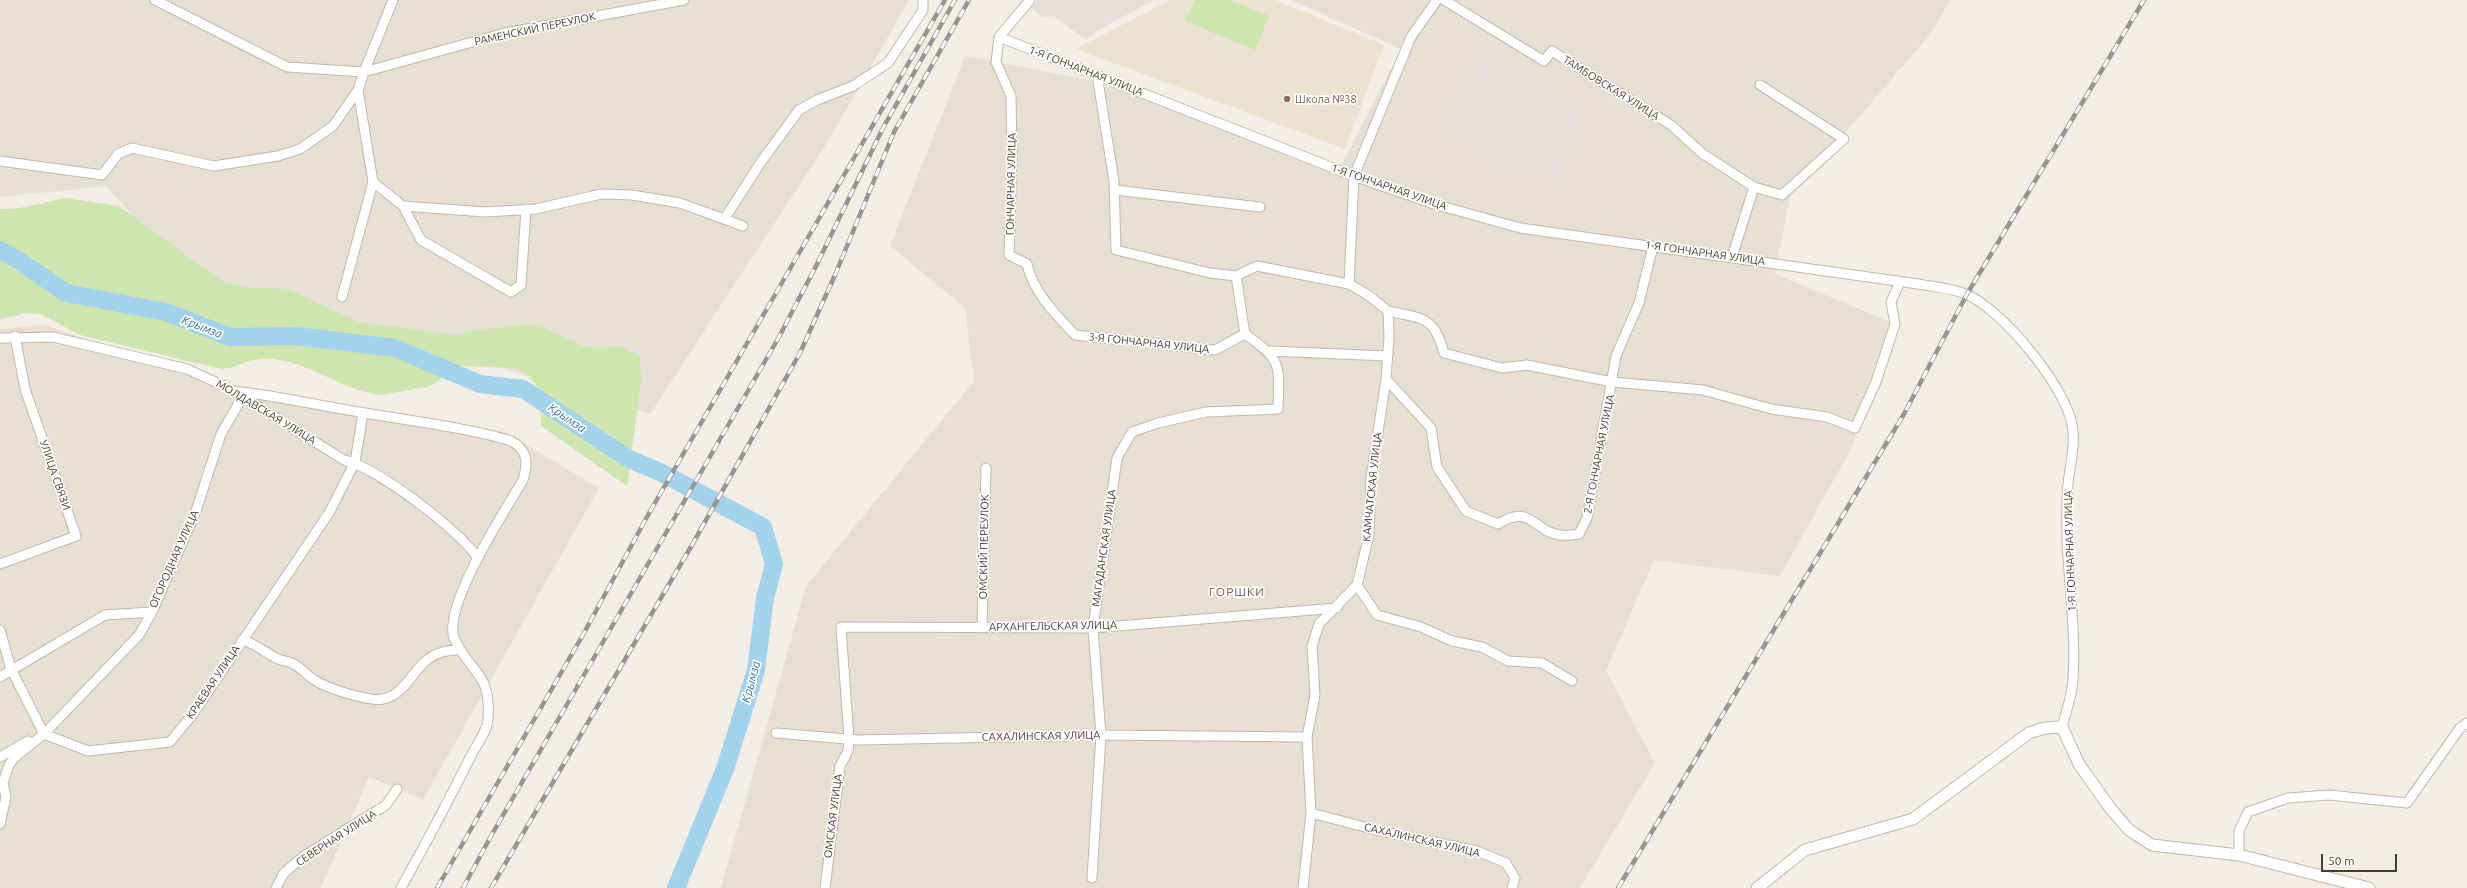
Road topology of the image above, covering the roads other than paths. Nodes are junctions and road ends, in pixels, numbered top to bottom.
1 (156, 0) edge
2 (393, 0) edge
3 (684, 0) edge
4 (923, 0) edge
5 (1030, 0) edge
6 (1438, 0) edge
7 (1444, 0) edge
8 (999, 37) junction
9 (364, 72) junction
10 (1097, 75) junction
11 (1760, 84) dead end
12 (358, 90) junction
13 (0, 161) edge
14 (1354, 176) junction
15 (373, 182) junction
16 (1754, 187) junction
17 (1115, 190) junction
18 (403, 206) junction
19 (1260, 207) dead end
20 (526, 209) junction
21 (726, 218) junction
22 (744, 226) dead end
23 (1653, 246) junction
24 (1732, 257) junction
25 (1236, 276) junction
26 (1900, 282) junction
27 (1349, 284) junction
28 (342, 297) dead end
29 (1388, 311) junction
30 (1057, 316) joint
31 (1245, 334) junction
32 (15, 336) junction
33 (0, 338) edge
34 (1269, 351) junction
35 (1387, 356) junction
36 (1386, 379) junction
37 (1612, 382) junction
38 (234, 391) junction
39 (243, 396) junction
40 (363, 413) junction
41 (355, 462) junction
42 (986, 468) dead end
43 (477, 557) junction
44 (0, 564) edge
45 (1357, 586) junction
46 (1337, 608) junction
47 (152, 612) junction
48 (841, 627) joint
49 (982, 627) junction
50 (1093, 628) junction
51 (0, 630) edge
52 (242, 640) junction
53 (459, 650) junction
54 (11, 669) junction
55 (0, 677) edge
56 (1572, 681) dead end
57 (2467, 723) edge
58 (2062, 727) junction
59 (776, 733) dead end
60 (44, 734) junction
61 (1101, 735) junction
62 (1307, 737) junction
63 (849, 739) junction
64 (0, 757) edge
65 (398, 789) dead end
66 (1311, 813) junction
67 (0, 824) edge
68 (2239, 855) junction
69 (1092, 878) dead end
70 (276, 888) edge
71 (401, 888) edge
72 (824, 888) edge
73 (1303, 888) edge
74 (1512, 888) edge
75 (1757, 888) edge
76 (2369, 888) edge

1 - 9 street, РАМЕНСКИЙ ПЕРЕУЛОК
2 - 9 street
3 - 9 street, РАМЕНСКИЙ ПЕРЕУЛОК
4 - 21 street
5 - 8 street
6 - 14 street
7 - 16 street, ТАМБОВСКАЯ УЛИЦА
8 - 10 street, 1-Я ГОНЧАРНАЯ УЛИЦА
8 - 30 street, ГОНЧАРНАЯ УЛИЦА
9 - 12 street
10 - 14 street, 1-Я ГОНЧАРНАЯ УЛИЦА
10 - 17 street
11 - 16 street
12 - 13 street
12 - 15 street
14 - 23 street, 1-Я ГОНЧАРНАЯ УЛИЦА
14 - 27 street
15 - 18 street
15 - 28 street
16 - 24 street
17 - 19 street
17 - 25 street
18 - 20 street
18 - 20 street
20 - 21 street
21 - 22 street
23 - 24 street, 1-Я ГОНЧАРНАЯ УЛИЦА
23 - 37 street, 2-Я ГОНЧАРНАЯ УЛИЦА
24 - 26 street, 1-Я ГОНЧАРНАЯ УЛИЦА
25 - 27 street, 2-Я ГОНЧАРНАЯ УЛИЦА
25 - 31 street
26 - 37 street, 2-Я ГОНЧАРНАЯ УЛИЦА
26 - 58 street, 1-Я ГОНЧАРНАЯ УЛИЦА
27 - 29 street, 2-Я ГОНЧАРНАЯ УЛИЦА
29 - 35 street
29 - 37 street, 2-Я ГОНЧАРНАЯ УЛИЦА
30 - 31 street, 3-Я ГОНЧАРНАЯ УЛИЦА
31 - 34 street
32 - 33 street, МОЛДАВСКАЯ УЛИЦА
32 - 38 street, МОЛДАВСКАЯ УЛИЦА
32 - 44 street, УЛИЦА СВЯЗИ
34 - 35 street
34 - 50 street, МАГАДАНСКАЯ УЛИЦА
35 - 36 street
36 - 37 street, 2-Я ГОНЧАРНАЯ УЛИЦА
36 - 45 street, КАМЧАТСКАЯ УЛИЦА
38 - 39 street, МОЛДАВСКАЯ УЛИЦА
38 - 40 street
39 - 41 street, МОЛДАВСКАЯ УЛИЦА
39 - 47 street, ОГОРОДНАЯ УЛИЦА
40 - 41 street, КРАЕВАЯ УЛИЦА
40 - 43 street
41 - 43 street, МОЛДАВСКАЯ УЛИЦА
41 - 52 street, КРАЕВАЯ УЛИЦА
42 - 49 street, ОМСКИЙ ПЕРЕУЛОК
43 - 53 street
45 - 46 street, КАМЧАТСКАЯ УЛИЦА
45 - 56 street
46 - 50 street, АРХАНГЕЛЬСКАЯ УЛИЦА
46 - 62 street, КАМЧАТСКАЯ УЛИЦА
47 - 54 street, ОГОРОДНАЯ УЛИЦА
47 - 60 street
48 - 49 street, АРХАНГЕЛЬСКАЯ УЛИЦА
48 - 63 street, ОМСКАЯ УЛИЦА
49 - 50 street, АРХАНГЕЛЬСКАЯ УЛИЦА
50 - 61 street, МАГАДАНСКАЯ УЛИЦА
51 - 54 street
52 - 53 street
52 - 60 street, КРАЕВАЯ УЛИЦА
53 - 71 street
54 - 55 street, ОГОРОДНАЯ УЛИЦА
54 - 60 street
57 - 68 street
58 - 68 street
58 - 75 street
59 - 63 street, САХАЛИНСКАЯ УЛИЦА
60 - 64 street
60 - 67 street
61 - 62 street, САХАЛИНСКАЯ УЛИЦА
61 - 63 street, САХАЛИНСКАЯ УЛИЦА
61 - 69 street, МАГАДАНСКАЯ УЛИЦА
62 - 66 street, КАМЧАТСКАЯ УЛИЦА
63 - 72 street, ОМСКАЯ УЛИЦА
65 - 70 street, СЕВЕРНАЯ УЛИЦА
66 - 73 street, КАМЧАТСКАЯ УЛИЦА
66 - 74 street, САХАЛИНСКАЯ УЛИЦА
68 - 76 street

